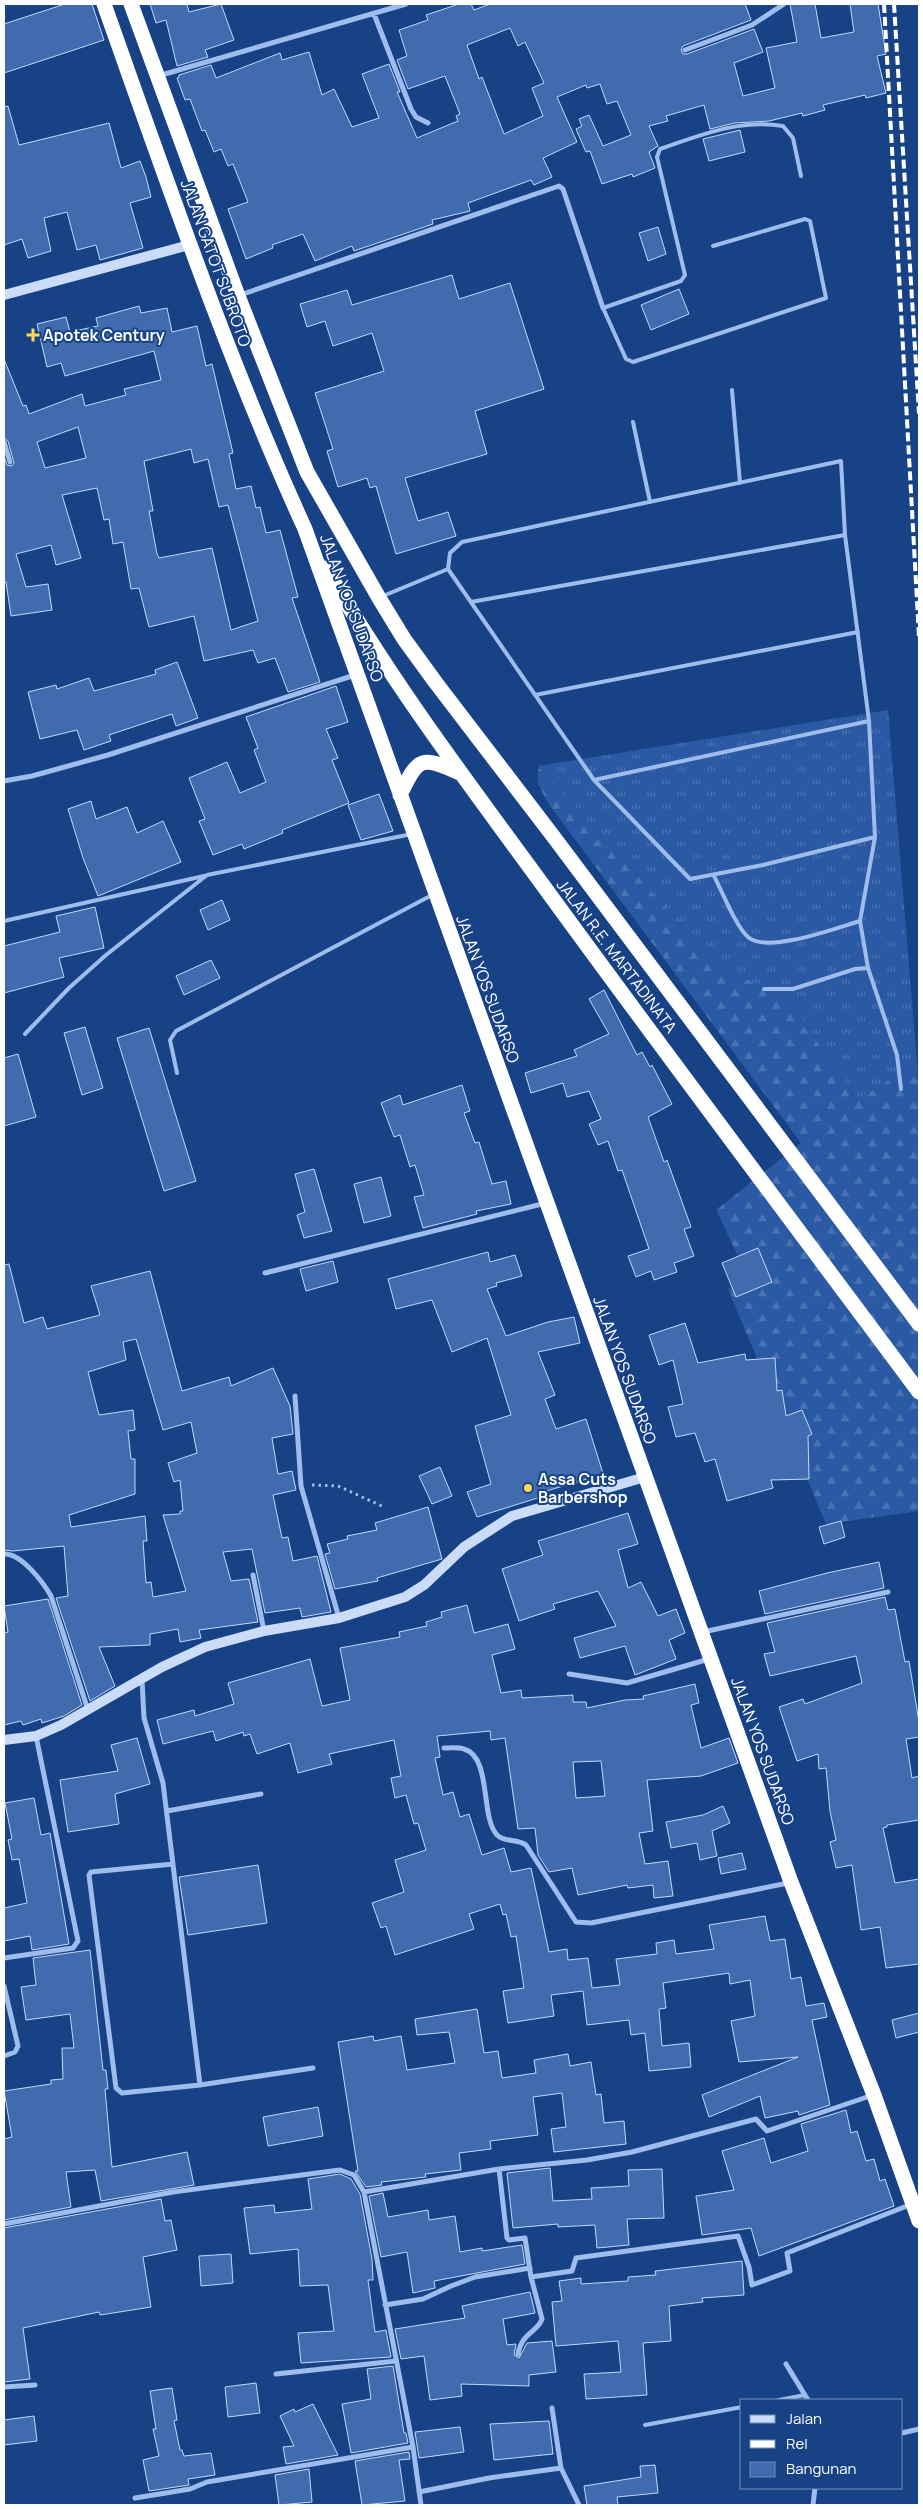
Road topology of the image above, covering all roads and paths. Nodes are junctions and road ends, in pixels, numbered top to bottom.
1 (104, 4) edge
2 (131, 4) edge
3 (406, 4) edge
4 (784, 4) edge
5 (374, 14) junction
6 (685, 50) dead end
7 (158, 76) junction
8 (428, 123) dead end
9 (801, 176) dead end
10 (189, 245) junction
11 (713, 246) dead end
12 (4, 295) edge
13 (238, 296) junction
14 (603, 308) junction
15 (732, 390) dead end
16 (633, 422) dead end
17 (4, 442) edge
18 (10, 462) dead end
19 (740, 483) junction
20 (650, 502) junction
21 (338, 527) joint
22 (305, 530) junction
23 (845, 535) junction
24 (448, 569) junction
25 (379, 598) junction
26 (471, 602) junction
27 (858, 632) junction
28 (357, 674) junction
29 (536, 695) junction
30 (869, 721) junction
31 (462, 774) junction
32 (594, 780) junction
33 (4, 781) edge
34 (400, 795) junction
35 (414, 833) junction
36 (875, 837) junction
37 (206, 875) junction
38 (714, 876) junction
39 (435, 893) junction
40 (4, 921) edge
41 (860, 921) junction
42 (868, 968) junction
43 (764, 990) dead end
44 (25, 1034) dead end
45 (177, 1073) dead end
46 (902, 1089) dead end
47 (546, 1203) junction
48 (265, 1273) dead end
49 (919, 1324) edge
50 (919, 1392) edge
51 (295, 1396) dead end
52 (645, 1477) junction
53 (301, 1486) junction
54 (384, 1507) dead end
55 (4, 1554) edge
56 (253, 1575) dead end
57 (888, 1592) dead end
58 (339, 1618) junction
59 (264, 1631) junction
60 (701, 1632) junction
61 (711, 1658) junction
62 (569, 1674) dead end
63 (142, 1679) junction
64 (88, 1710) junction
65 (36, 1736) junction
66 (4, 1740) edge
67 (444, 1748) dead end
68 (261, 1794) dead end
69 (167, 1812) junction
70 (173, 1864) junction
71 (791, 1882) junction
72 (4, 1958) edge
73 (4, 1986) edge
74 (4, 2056) edge
75 (313, 2068) dead end
76 (200, 2085) junction
77 (874, 2094) junction
78 (499, 2170) junction
79 (364, 2192) junction
80 (913, 2204) junction
81 (919, 2221) edge
82 (4, 2224) edge
83 (530, 2268) junction
84 (531, 2277) junction
85 (386, 2305) junction
86 (518, 2354) dead end
87 (396, 2361) junction
88 (786, 2364) dead end
89 (276, 2374) dead end
90 (35, 2385) dead end
91 (4, 2387) edge
92 (806, 2398) edge
93 (792, 2399) edge
94 (740, 2407) edge
95 (552, 2408) dead end
96 (645, 2424) dead end
97 (919, 2430) edge
98 (903, 2433) edge
99 (412, 2447) junction
100 (561, 2468) junction
101 (816, 2489) edge
102 (419, 2492) junction
103 (135, 2498) dead end
104 (421, 2505) edge
105 (579, 2505) edge
106 (813, 2505) edge

1 - 10 highway, JALAN GATOT SUBROTO
2 - 7 highway, JALAN GATOT SUBROTO
3 - 5 street
4 - 6 street
5 - 7 street
5 - 8 street
7 - 13 highway, JALAN GATOT SUBROTO
9 - 14 lane
10 - 12 street
10 - 22 highway, JALAN GATOT SUBROTO
11 - 14 lane
13 - 14 street
13 - 21 highway, JALAN GATOT SUBROTO
15 - 19 lane
16 - 20 lane
17 - 18 street
19 - 20 lane
19 - 23 lane
20 - 24 lane
21 - 25 highway, JALAN R.E. MARTADINATA
22 - 28 highway, JALAN YOS SUDARSO
22 - 31 highway, JALAN R.E. MARTADINATA
23 - 26 lane
23 - 27 lane
24 - 25 lane
24 - 26 lane
25 - 49 highway, JALAN R.E. MARTADINATA
26 - 29 lane
27 - 29 lane
27 - 30 lane
28 - 33 street
28 - 34 highway, JALAN YOS SUDARSO
29 - 32 lane
30 - 32 lane
30 - 36 lane
31 - 34 highway
31 - 50 highway, JALAN R.E. MARTADINATA
32 - 38 lane
34 - 35 highway, JALAN YOS SUDARSO
35 - 37 lane
35 - 39 highway, JALAN YOS SUDARSO
36 - 38 lane
36 - 41 lane
37 - 40 lane
37 - 44 lane
38 - 41 lane
39 - 45 lane
39 - 47 highway, JALAN YOS SUDARSO
41 - 42 lane
42 - 43 lane
42 - 46 lane
47 - 48 street
47 - 52 highway, JALAN YOS SUDARSO
51 - 53 street
52 - 58 street
52 - 60 highway, JALAN YOS SUDARSO
53 - 54 path
53 - 58 street
55 - 64 street
56 - 59 street
57 - 60 street
58 - 59 street
59 - 63 street
60 - 61 highway, JALAN YOS SUDARSO
61 - 62 street
61 - 71 highway, JALAN YOS SUDARSO
63 - 64 street
63 - 69 street
64 - 65 street
65 - 66 street
65 - 72 street
67 - 71 street
68 - 69 street
69 - 70 street
70 - 76 street
70 - 76 street
71 - 77 highway, JALAN YOS SUDARSO
73 - 74 street
75 - 76 street
77 - 78 street
77 - 80 highway, JALAN YOS SUDARSO
78 - 79 street
78 - 83 street
79 - 82 street
79 - 85 street
80 - 81 highway, JALAN YOS SUDARSO
80 - 84 street
83 - 84 street
83 - 85 street
84 - 86 street
85 - 87 street
87 - 89 street
87 - 99 street
88 - 92 street
90 - 91 street
92 - 93 lane
94 - 96 lane
95 - 100 street
97 - 98 street
99 - 102 street
99 - 103 street
100 - 102 street
100 - 105 street
101 - 106 street
102 - 104 street

